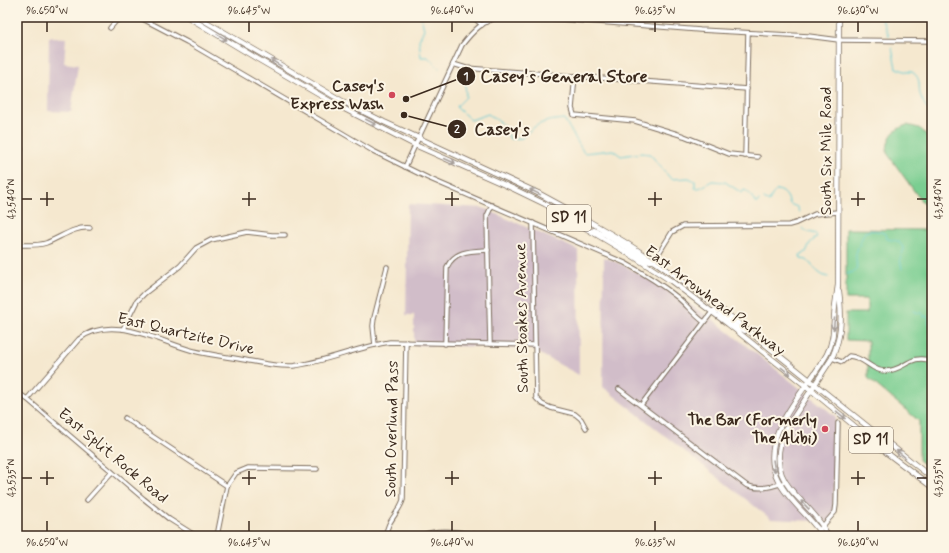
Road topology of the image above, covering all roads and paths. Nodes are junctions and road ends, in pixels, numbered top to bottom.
1 (127, 17) edge
2 (139, 17) edge
3 (198, 17) edge
4 (473, 17) edge
5 (500, 17) edge
6 (535, 17) edge
7 (627, 17) edge
8 (839, 17) edge
9 (191, 18) edge
10 (626, 24) junction
11 (482, 25) junction
12 (110, 28) dead end
13 (748, 33) junction
14 (839, 40) junction
15 (932, 41) edge
16 (453, 64) junction
17 (575, 76) junction
18 (746, 89) junction
19 (418, 138) junction
20 (415, 145) junction
21 (745, 156) junction
22 (758, 157) dead end
23 (404, 167) junction
24 (492, 205) junction
25 (838, 212) junction
26 (533, 223) junction
27 (90, 228) dead end
28 (587, 229) junction
29 (285, 235) dead end
30 (17, 245) edge
31 (488, 250) junction
32 (654, 261) junction
33 (386, 267) dead end
34 (838, 285) junction
35 (712, 312) junction
36 (704, 322) junction
37 (123, 329) junction
38 (751, 333) junction
39 (406, 342) junction
40 (445, 344) junction
41 (490, 344) junction
42 (375, 345) junction
43 (535, 345) junction
44 (832, 358) junction
45 (932, 361) edge
46 (810, 380) junction
47 (815, 384) junction
48 (806, 386) junction
49 (619, 389) dead end
50 (811, 390) junction
51 (17, 392) edge
52 (27, 399) junction
53 (641, 405) junction
54 (126, 418) dead end
55 (838, 423) dead end
56 (586, 428) dead end
57 (316, 470) dead end
58 (112, 472) junction
59 (932, 478) edge
60 (786, 482) junction
61 (780, 484) junction
62 (227, 486) junction
63 (932, 487) edge
64 (87, 500) dead end
65 (823, 525) junction
66 (819, 530) junction
67 (196, 536) edge
68 (217, 536) edge
69 (386, 536) edge
70 (420, 536) edge
71 (484, 536) edge
72 (824, 536) edge
73 (828, 536) edge

1 - 12 street
2 - 23 street, East Arrowhead Parkway
19 -> 3 main road, East Arrowhead Parkway / SD 11
4 - 11 street
5 - 11 street
6 - 10 street
7 - 10 street
8 - 14 main road, South Six Mile Road
9 -> 20 main road, East Arrowhead Parkway / SD 11
10 - 13 street
11 - 16 street
13 - 14 street
13 - 18 street
14 - 15 street
14 - 25 main road, South Six Mile Road
16 - 17 street
16 - 19 street
17 - 18 street
17 - 21 street
18 - 21 street
19 - 20 street
32 -> 19 main road, East Arrowhead Parkway / SD 11
20 - 23 street
20 -> 28 main road, East Arrowhead Parkway / SD 11
21 - 22 street
23 - 24 street, East Arrowhead Parkway
24 - 26 street, East Arrowhead Parkway
24 - 31 street
25 - 32 street
25 - 34 main road, South Six Mile Road
26 - 36 street, East Arrowhead Parkway
26 - 43 street, South Stoakes Avenue
27 - 30 street
28 - 32 main road
28 - 35 main road, East Arrowhead Parkway / SD 11
29 - 37 street
31 - 40 street
31 - 41 street
32 - 38 main road, East Arrowhead Parkway / SD 11
33 - 42 street
34 - 44 main road, South Six Mile Road
34 -> 46 main road, South Six Mile Road
35 - 36 street
35 - 38 main road
35 -> 48 main road, East Arrowhead Parkway / SD 11
36 - 53 street
37 - 42 street, East Quartzite Drive
37 - 52 street, East Quartzite Drive
38 - 46 main road, East Arrowhead Parkway / SD 11
39 - 40 street, East Quartzite Drive
39 - 42 street, East Quartzite Drive
39 - 69 street, South Overlund Pass
40 - 41 street, East Quartzite Drive
41 - 43 street, East Quartzite Drive
43 - 56 street, South Stoakes Avenue
44 - 45 street
44 - 47 main road, South Six Mile Road
46 - 47 main road, East Arrowhead Parkway / SD 11
46 - 48 main road, South Six Mile Road
47 - 50 main road, South Six Mile Road
59 -> 47 main road, East Arrowhead Parkway / SD 11
48 - 50 main road, East Arrowhead Parkway / SD 11
48 -> 61 main road, South Six Mile Road
49 - 53 street
50 - 60 main road, South Six Mile Road
50 -> 63 main road, East Arrowhead Parkway / SD 11
51 - 52 street, East Split Rock Road
52 - 58 street, East Split Rock Road
53 - 61 street
54 - 62 street
55 - 65 street
57 - 62 street
58 - 64 street
58 - 67 street, East Split Rock Road
60 - 61 street
65 -> 60 main road, South Six Mile Road
61 - 66 main road, South Six Mile Road
62 - 68 street
65 - 66 street
65 - 73 main road, South Six Mile Road
66 - 72 main road, South Six Mile Road
70 - 71 street

